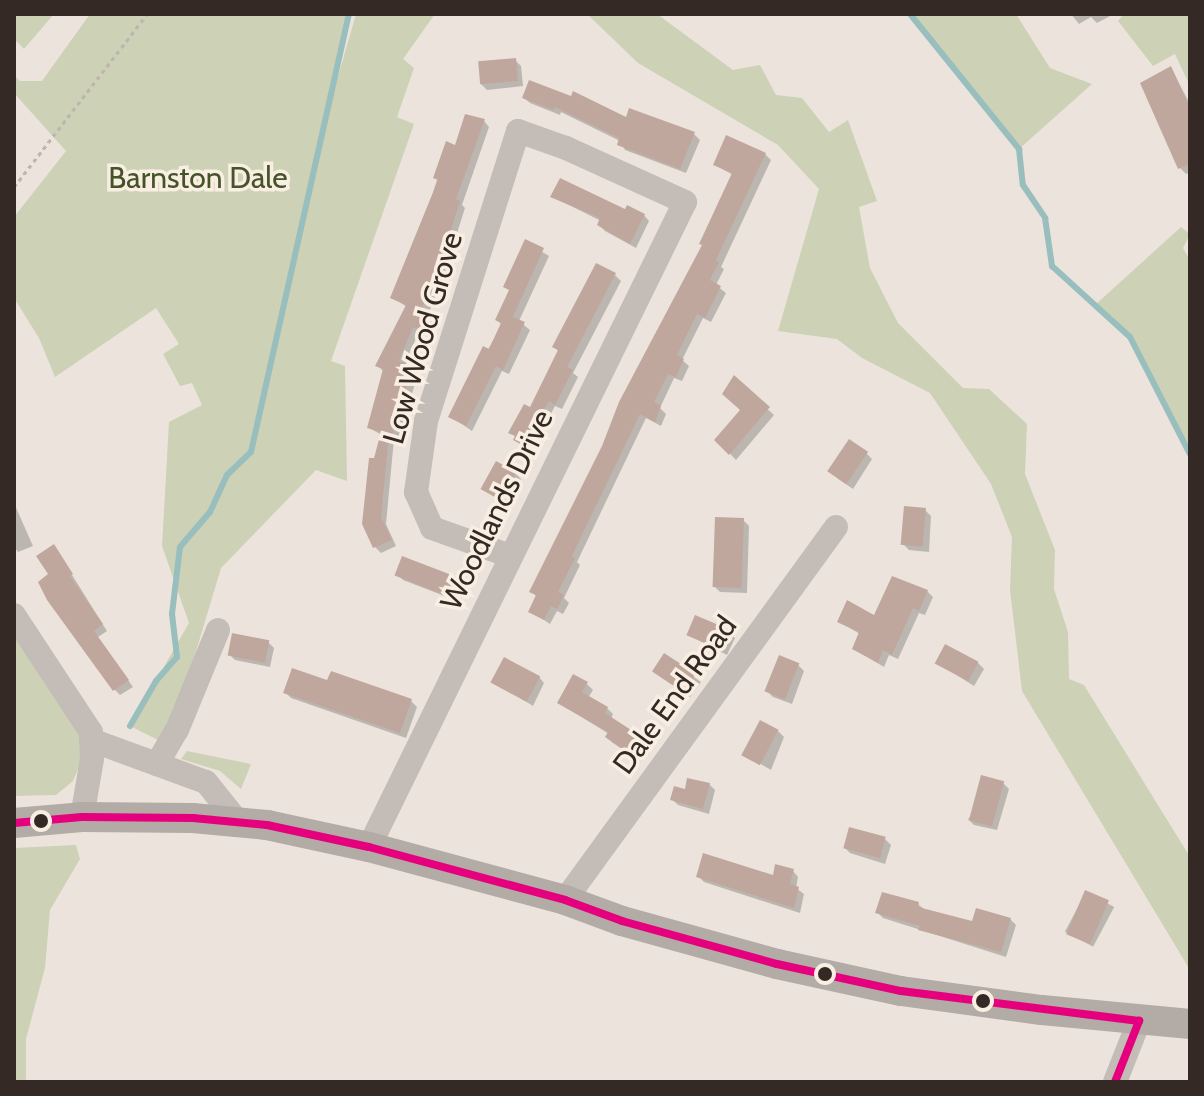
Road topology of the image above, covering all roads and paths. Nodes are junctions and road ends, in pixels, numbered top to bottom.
1 (147, 14) edge
2 (14, 187) edge
3 (685, 202) joint
4 (836, 527) dead end
5 (510, 556) junction
6 (14, 615) edge
7 (218, 630) dead end
8 (91, 740) junction
9 (157, 764) junction
10 (82, 817) junction
11 (238, 822) junction
12 (14, 823) edge
13 (369, 847) junction
14 (565, 900) junction
15 (1139, 1021) junction
16 (1190, 1024) edge
17 (1115, 1082) edge

1 - 2 path
3 - 5 street, Woodlands Drive
3 - 5 street, Low Wood Grove
4 - 14 street, Dale End Road
5 - 13 street, Woodlands Drive
6 - 8 street
7 - 9 street
8 - 9 street
8 - 10 street
9 - 11 street
10 - 11 main road
10 - 12 main road
11 - 13 main road
13 - 14 main road
14 - 15 main road
15 - 16 main road
15 - 17 street

